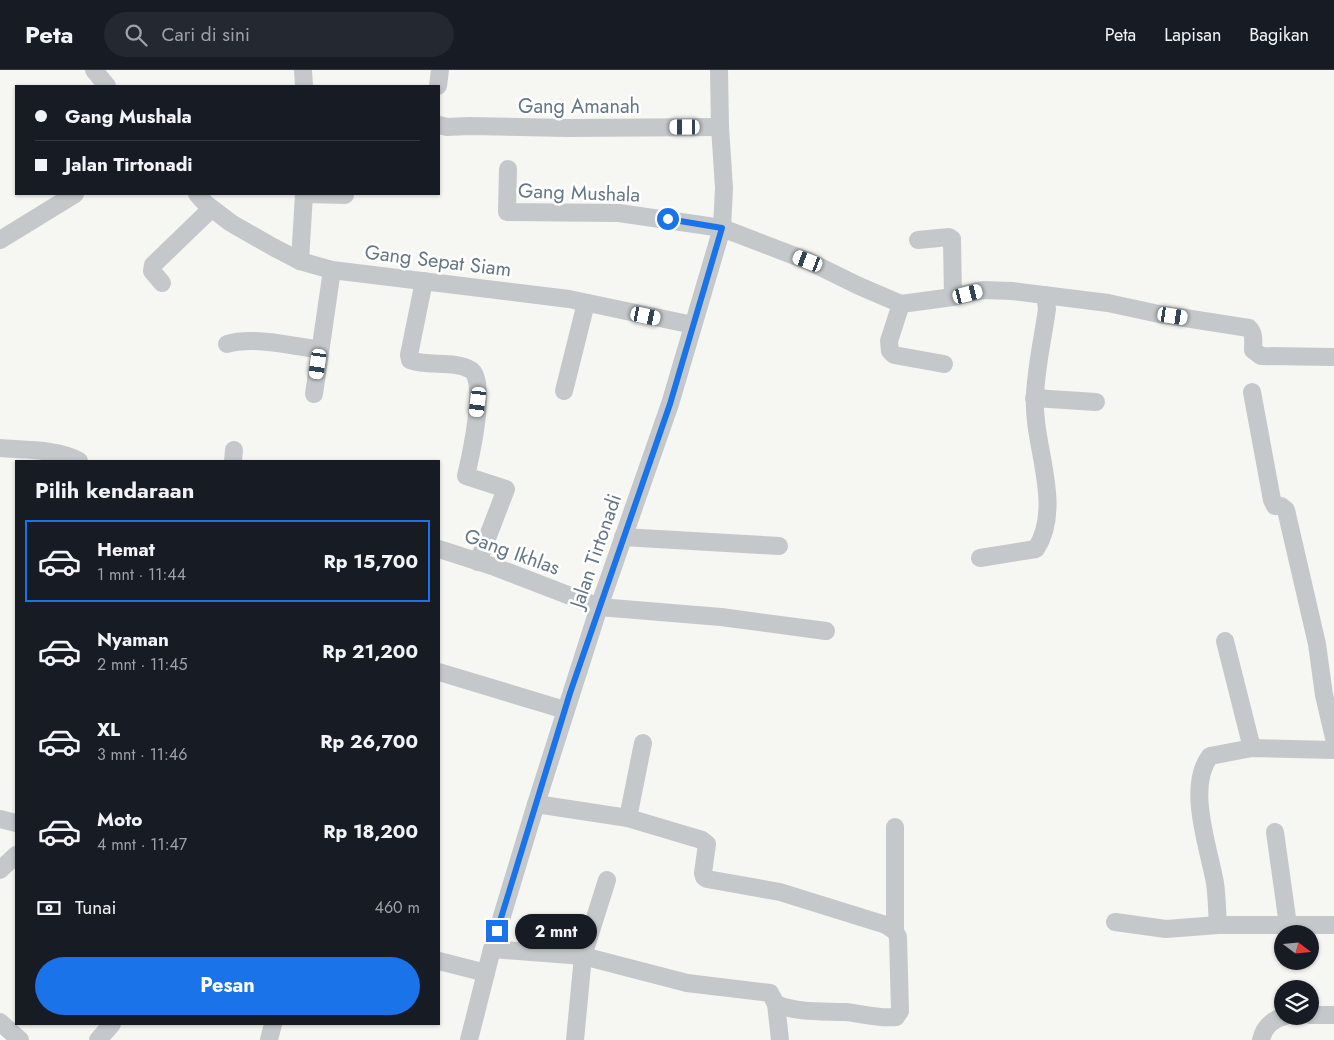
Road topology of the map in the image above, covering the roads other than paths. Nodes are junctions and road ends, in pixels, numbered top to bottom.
1 (94, 70) edge
2 (304, 70) edge
3 (440, 70) edge
4 (719, 70) edge
5 (106, 85) edge
6 (304, 85) edge
7 (438, 85) edge
8 (440, 125) edge
9 (720, 127) junction
10 (508, 169) dead end
11 (73, 195) edge
12 (198, 195) edge
13 (304, 195) edge
14 (212, 208) junction
15 (722, 228) junction
16 (0, 240) edge
17 (918, 240) dead end
18 (300, 261) junction
19 (332, 270) junction
20 (424, 281) junction
21 (162, 282) dead end
22 (1045, 295) junction
23 (953, 297) junction
24 (586, 302) junction
25 (901, 304) junction
26 (693, 325) junction
27 (227, 344) dead end
28 (320, 350) junction
29 (1334, 357) edge
30 (944, 364) dead end
31 (564, 391) dead end
32 (1252, 392) dead end
33 (314, 394) dead end
34 (1034, 398) junction
35 (1096, 402) dead end
36 (0, 448) edge
37 (78, 460) edge
38 (624, 537) junction
39 (779, 546) dead end
40 (440, 549) edge
41 (980, 558) dead end
42 (478, 562) junction
43 (599, 607) junction
44 (826, 631) dead end
45 (1226, 641) dead end
46 (440, 672) edge
47 (565, 710) junction
48 (1334, 738) edge
49 (643, 743) dead end
50 (1252, 748) junction
51 (1334, 750) edge
52 (536, 804) junction
53 (628, 818) junction
54 (0, 820) edge
55 (15, 823) edge
56 (895, 827) dead end
57 (1275, 832) dead end
58 (15, 856) edge
59 (0, 870) edge
60 (607, 880) dead end
61 (1115, 922) dead end
62 (1218, 925) junction
63 (1274, 925) edge
64 (1288, 925) edge
65 (1319, 925) edge
66 (1334, 925) edge
67 (895, 930) junction
68 (492, 949) junction
69 (583, 956) junction
70 (440, 961) edge
71 (486, 973) junction
72 (776, 1004) junction
73 (1319, 1015) edge
74 (1334, 1015) edge
75 (1274, 1021) edge
76 (0, 1022) edge
77 (111, 1025) edge
78 (273, 1025) edge
79 (20, 1040) edge
80 (98, 1040) edge
81 (269, 1040) edge
82 (469, 1040) edge
83 (575, 1040) edge
84 (780, 1040) edge
85 (1261, 1040) edge

1 - 5 street
2 - 6 street
3 - 7 street
4 - 9 street, Jalan Tirtonadi
8 - 9 street, Gang Amanah
9 - 15 street, Jalan Tirtonadi
10 - 15 street, Gang Mushala
11 - 16 street
12 - 14 street, Gang Sepat Siam
13 - 18 street
14 - 18 street, Gang Sepat Siam
14 - 21 street
15 - 25 street
15 - 26 street, Jalan Tirtonadi
17 - 23 street
18 - 19 street, Gang Sepat Siam
19 - 20 street, Gang Sepat Siam
19 - 28 street
20 - 24 street, Gang Sepat Siam
20 - 42 street
22 - 23 street
22 - 29 street
22 - 34 street
23 - 25 street
24 - 26 street, Gang Sepat Siam
24 - 31 street
25 - 30 street
26 - 38 street, Jalan Tirtonadi
27 - 28 street
28 - 33 street
32 - 48 street
34 - 35 street
34 - 41 street
36 - 37 street
38 - 39 street
38 - 43 street, Jalan Tirtonadi
40 - 42 street, Gang Ikhlas
42 - 43 street, Gang Ikhlas
43 - 44 street, Gang Ikhlas
43 - 47 street, Jalan Tirtonadi
45 - 50 street
46 - 47 street
47 - 52 street, Jalan Tirtonadi
49 - 53 street
50 - 51 street
50 - 62 street
52 - 53 street
52 - 68 street, Jalan Tirtonadi
53 - 67 street
54 - 55 street
56 - 67 street
57 - 64 street
58 - 59 street
60 - 69 street
61 - 62 street
62 - 63 street
65 - 66 street
67 - 72 street
68 - 69 street
68 - 71 street, Jalan Tirtonadi
69 - 72 street
69 - 83 street
70 - 71 street
71 - 82 street, Jalan Tirtonadi
72 - 84 street
73 - 74 street
75 - 85 street
76 - 79 street
77 - 80 street
78 - 81 street

